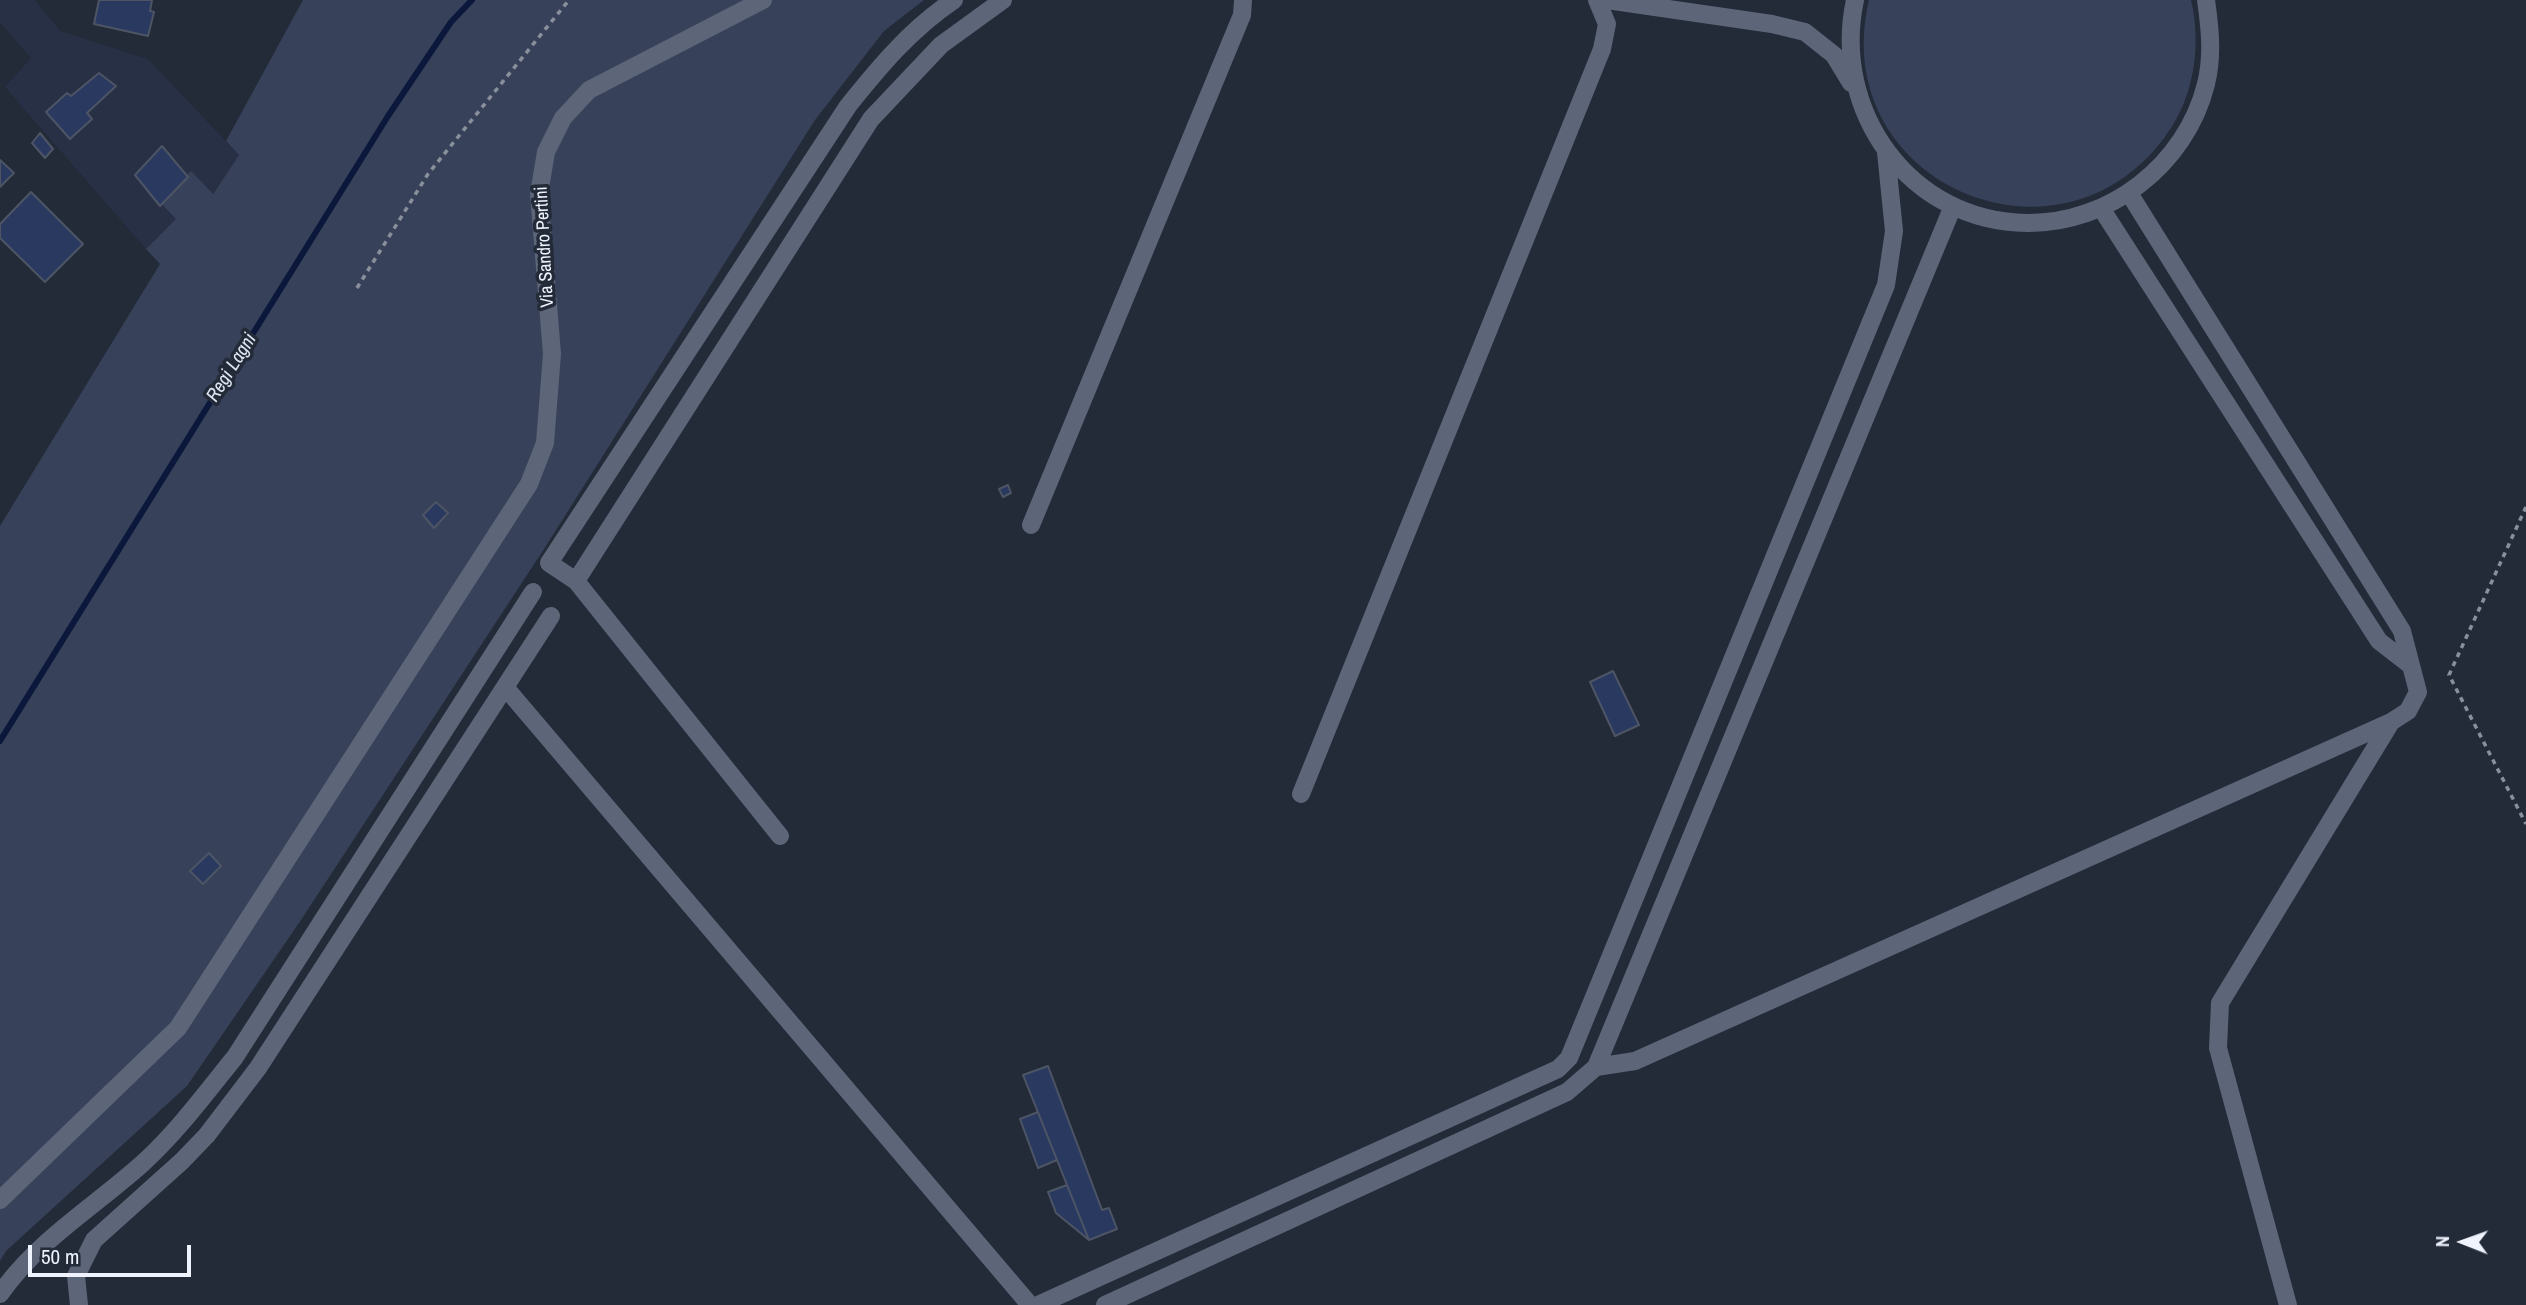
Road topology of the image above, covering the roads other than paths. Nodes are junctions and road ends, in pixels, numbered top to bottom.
1 (763, 0) edge
2 (954, 0) edge
3 (1003, 0) edge
4 (1243, 0) edge
5 (1597, 0) edge
6 (1607, 0) edge
7 (1855, 0) edge
8 (2206, 0) edge
9 (1855, 89) junction
10 (1886, 152) junction
11 (2129, 193) junction
12 (1953, 206) junction
13 (2101, 208) junction
14 (1031, 525) dead end
15 (576, 580) junction
16 (533, 592) dead end
17 (551, 616) dead end
18 (2410, 666) junction
19 (505, 687) junction
20 (2391, 722) junction
21 (1301, 794) dead end
22 (780, 836) dead end
23 (1596, 1067) junction
24 (0, 1200) edge
25 (0, 1294) edge
26 (79, 1305) edge
27 (1030, 1305) edge
28 (1038, 1305) edge
29 (1105, 1305) edge
30 (2288, 1305) edge

1 - 24 street, Via Sandro Pertini
2 - 15 street
3 - 15 street
4 - 14 street
5 - 21 street
6 - 9 street
7 - 9 street
8 - 11 street
9 - 10 street
10 - 12 street
10 - 28 street
11 - 13 street
11 - 18 street
12 - 13 street
12 - 23 street
13 - 18 street
15 - 22 street
16 - 25 street
17 - 19 street
18 - 20 street
19 - 26 street
19 - 27 street
20 - 23 street
20 - 30 street
23 - 29 street

